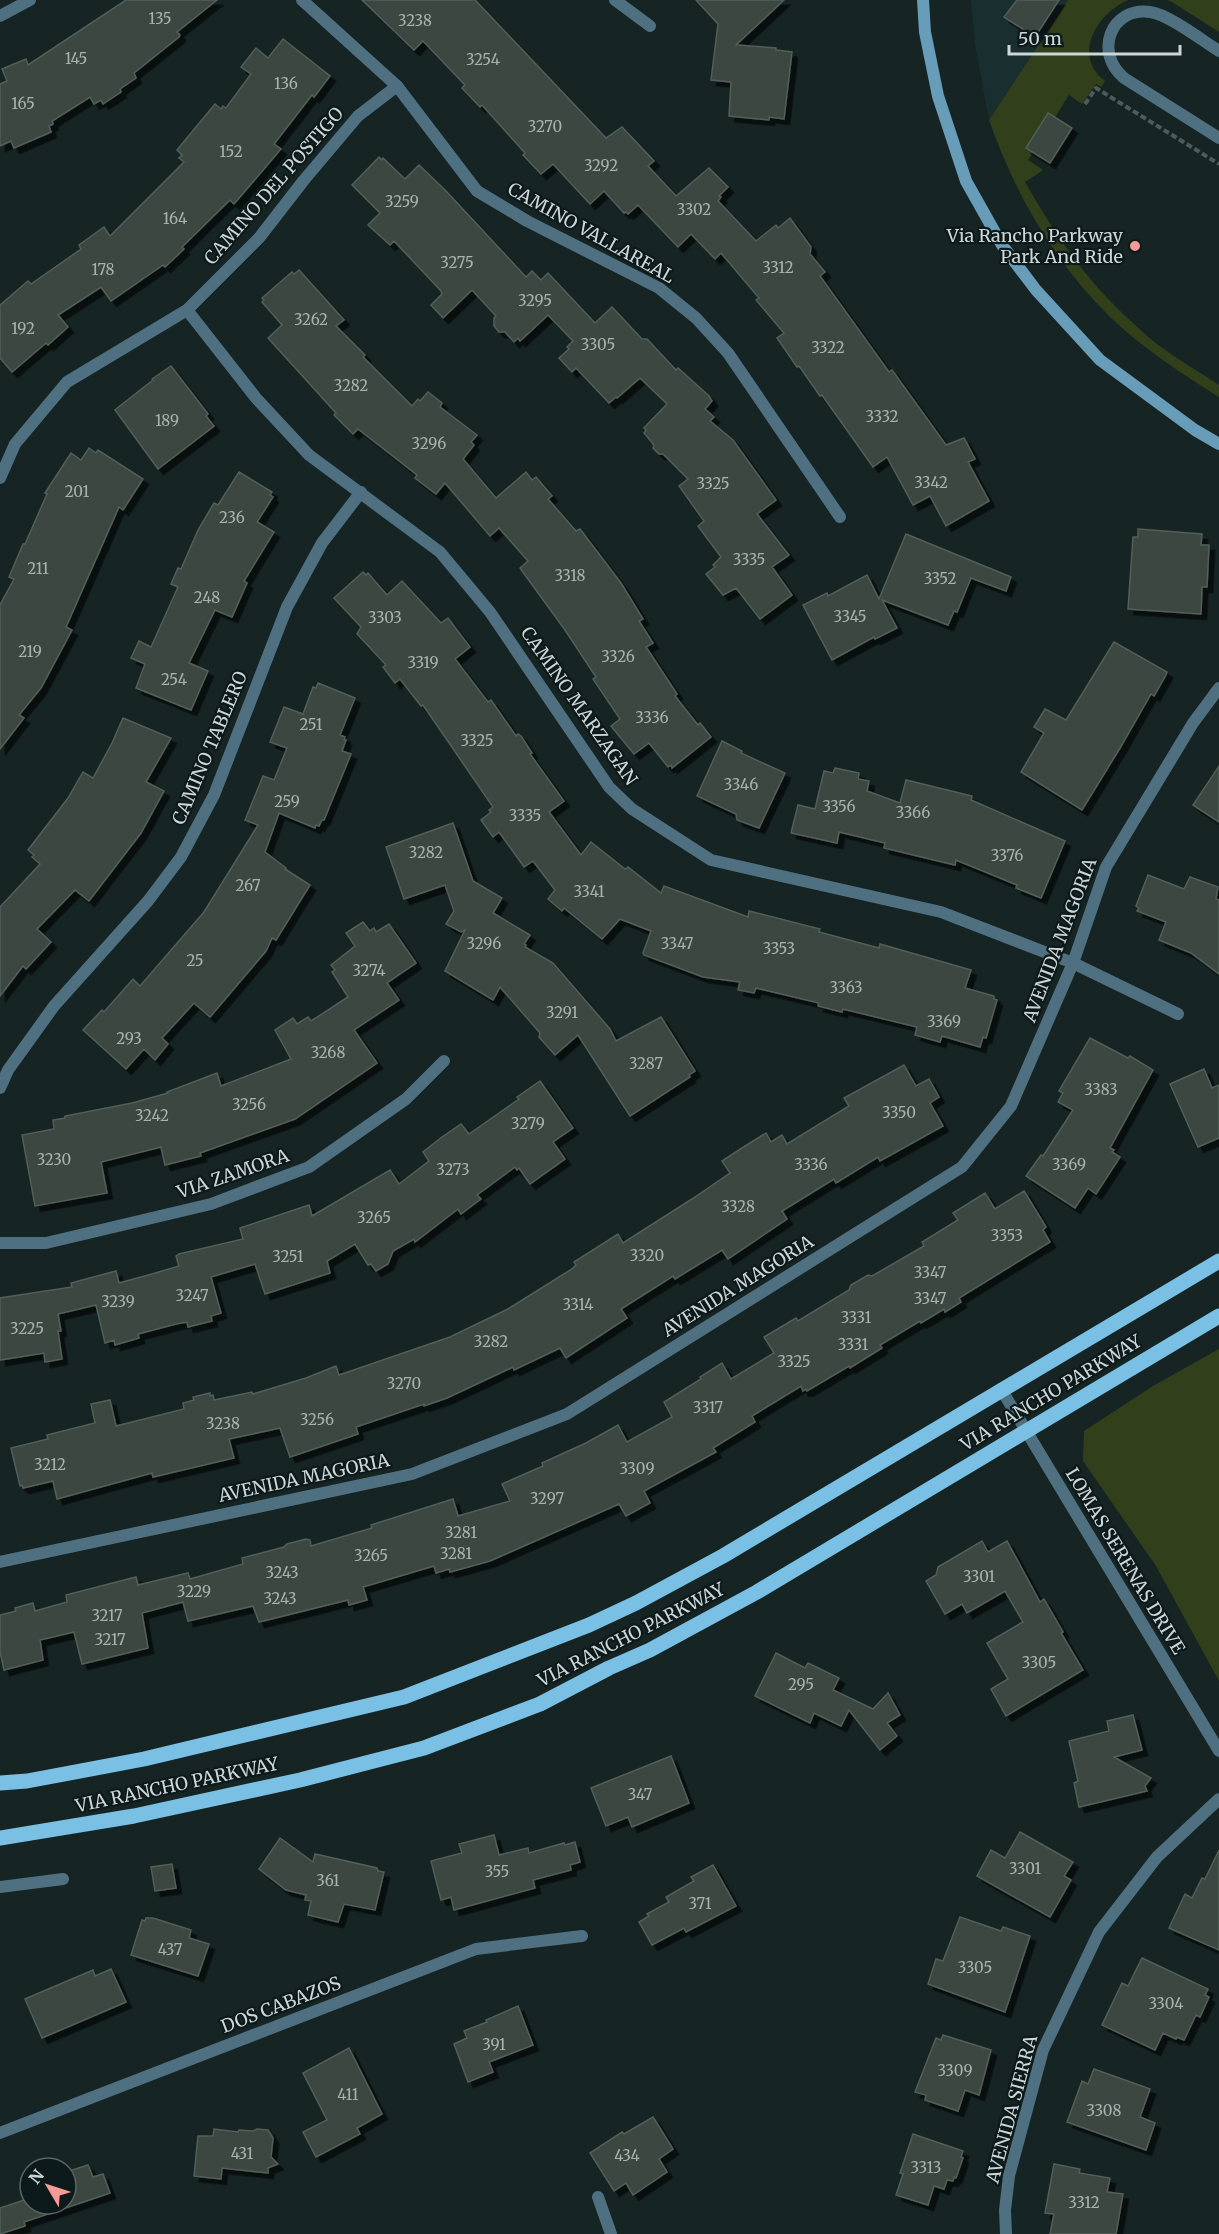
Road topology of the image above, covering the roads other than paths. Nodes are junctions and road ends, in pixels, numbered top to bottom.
1 (30, 0) edge
2 (302, 0) edge
3 (615, 0) edge
4 (923, 0) edge
5 (0, 16) edge
6 (650, 26) dead end
7 (1219, 51) edge
8 (397, 86) junction
9 (1219, 138) edge
10 (187, 310) junction
11 (1219, 444) edge
12 (0, 478) edge
13 (361, 492) junction
14 (840, 517) dead end
15 (1219, 689) edge
16 (1073, 963) junction
17 (1178, 1014) dead end
18 (444, 1061) dead end
19 (0, 1088) edge
20 (0, 1243) edge
21 (1219, 1261) edge
22 (1219, 1316) edge
23 (1001, 1389) junction
24 (1026, 1431) junction
25 (0, 1562) edge
26 (1219, 1750) edge
27 (0, 1783) edge
28 (1219, 1799) edge
29 (0, 1838) edge
30 (63, 1879) dead end
31 (0, 1887) edge
32 (582, 1936) dead end
33 (0, 2133) edge
34 (598, 2198) dead end
35 (611, 2234) edge
36 (1006, 2234) edge

1 - 5 street
2 - 8 street, CAMINO VALLAREAL
3 - 6 street
4 - 11 main road
7 - 9 street
8 - 10 street, CAMINO DEL POSTIGO
8 - 14 street, CAMINO VALLAREAL
10 - 12 street, CAMINO DEL POSTIGO
10 - 13 street, CAMINO MARZAGAN
13 - 16 street, CAMINO MARZAGAN
13 - 19 street, CAMINO TABLERO
15 - 16 street, AVENIDA MAGORIA
16 - 17 street, CAMINO MARZAGAN
16 - 25 street, AVENIDA MAGORIA
18 - 20 street, VIA ZAMORA
21 - 23 main road, VIA RANCHO PARKWAY
22 - 24 main road, VIA RANCHO PARKWAY
23 - 24 street, LOMAS SERENAS DRIVE
23 - 27 main road, VIA RANCHO PARKWAY
24 - 26 street, LOMAS SERENAS DRIVE
24 - 29 main road, VIA RANCHO PARKWAY
28 - 36 street, AVENIDA SIERRA
30 - 31 street
32 - 33 street, DOS CABAZOS
34 - 35 street

